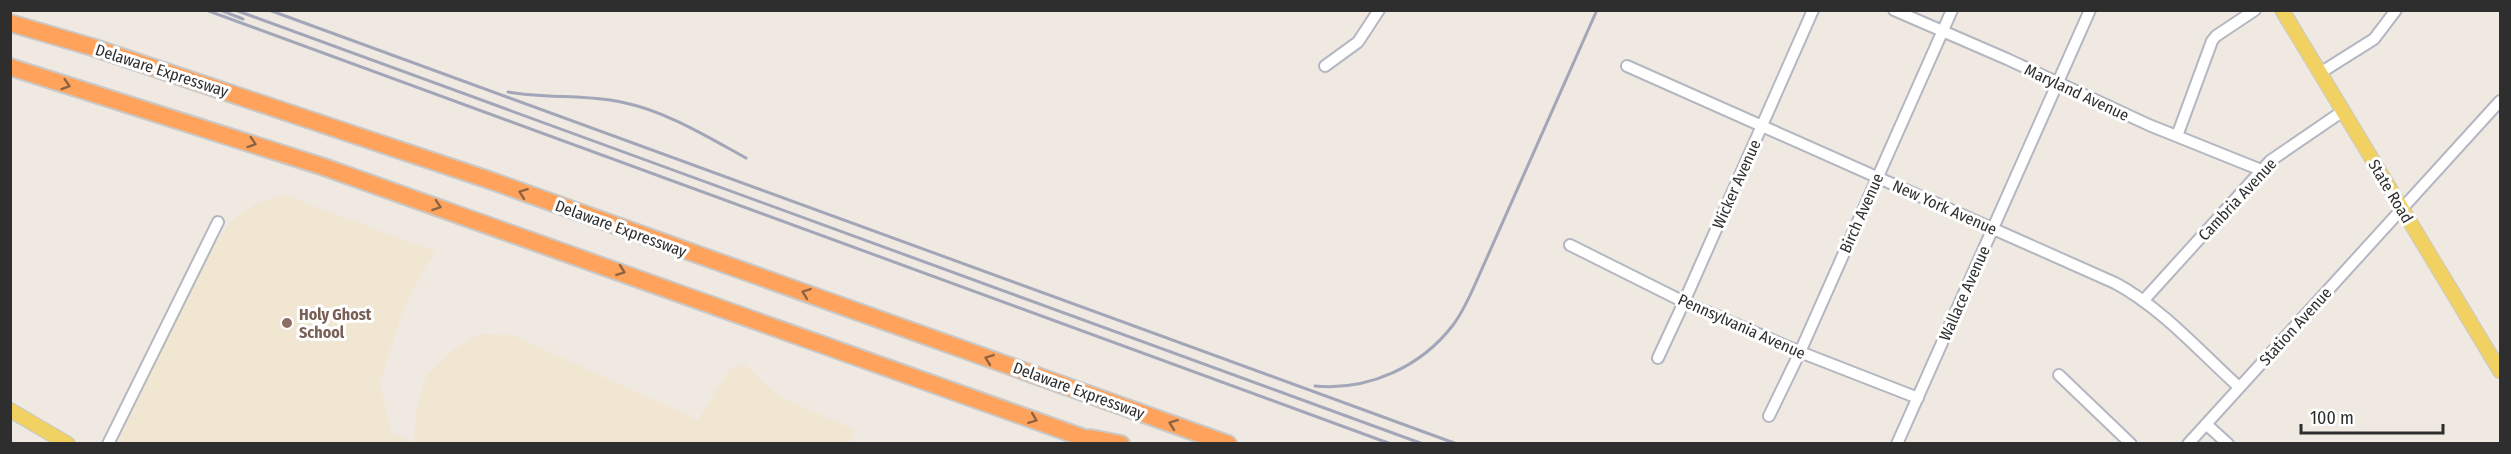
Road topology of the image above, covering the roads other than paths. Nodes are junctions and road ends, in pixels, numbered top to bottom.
1 (1379, 10) edge
2 (1813, 10) edge
3 (1894, 10) edge
4 (1952, 10) edge
5 (2090, 10) edge
6 (2255, 10) edge
7 (2282, 10) edge
8 (2396, 10) edge
9 (10, 23) edge
10 (1943, 32) junction
11 (1325, 66) dead end
12 (1627, 66) dead end
13 (10, 67) edge
14 (2320, 73) junction
15 (2058, 83) junction
16 (2500, 101) edge
17 (2343, 111) junction
18 (1762, 126) junction
19 (2177, 136) junction
20 (2261, 170) junction
21 (1877, 177) junction
22 (2402, 209) junction
23 (218, 222) dead end
24 (1993, 228) junction
25 (1570, 244) dead end
26 (2143, 301) junction
27 (1684, 302) junction
28 (1800, 352) junction
29 (1658, 358) dead end
30 (2500, 371) edge
31 (2060, 375) dead end
32 (2239, 387) junction
33 (1918, 398) junction
34 (10, 410) edge
35 (1769, 416) dead end
36 (2206, 424) junction
37 (1078, 435) junction
38 (68, 444) edge
39 (108, 444) edge
40 (1101, 444) edge
41 (1121, 444) edge
42 (1228, 444) edge
43 (1897, 444) edge
44 (2131, 444) edge
45 (2188, 444) edge
46 (2228, 444) edge

1 - 11 street
2 - 18 street, Wicker Avenue
3 - 10 street, Maryland Avenue
4 - 10 street, Birch Avenue
5 - 15 street, Wallace Avenue
6 - 19 street
7 - 14 main road, State Road
8 - 14 street
42 -> 9 highway, Delaware Expressway
10 - 15 street, Maryland Avenue
10 - 21 street, Birch Avenue
12 - 18 street, New York Avenue
13 -> 37 highway
14 - 17 main road, State Road
15 - 19 street, Maryland Avenue
15 - 24 street, Wallace Avenue
16 - 22 street, Station Avenue
17 - 20 street, Cambria Avenue
17 - 22 main road, State Road
18 - 21 street, New York Avenue
18 - 27 street, Wicker Avenue
19 - 20 street, Maryland Avenue
20 - 26 street, Cambria Avenue
21 - 24 street, New York Avenue
21 - 28 street, Birch Avenue
22 - 30 main road, State Road
22 - 32 street, Station Avenue
23 - 39 street
24 - 26 street, New York Avenue
24 - 33 street, Wallace Avenue
25 - 27 street, Pennsylvania Avenue
26 - 32 street, New York Avenue
27 - 28 street, Pennsylvania Avenue
27 - 29 street, Wicker Avenue
28 - 33 street, Pennsylvania Avenue
28 - 35 street, Birch Avenue
31 - 44 street
32 - 36 street, Station Avenue
33 - 43 street, Wallace Avenue
34 - 38 main road
36 - 45 street, Station Avenue
36 - 46 street
37 - 40 highway
37 - 41 highway

